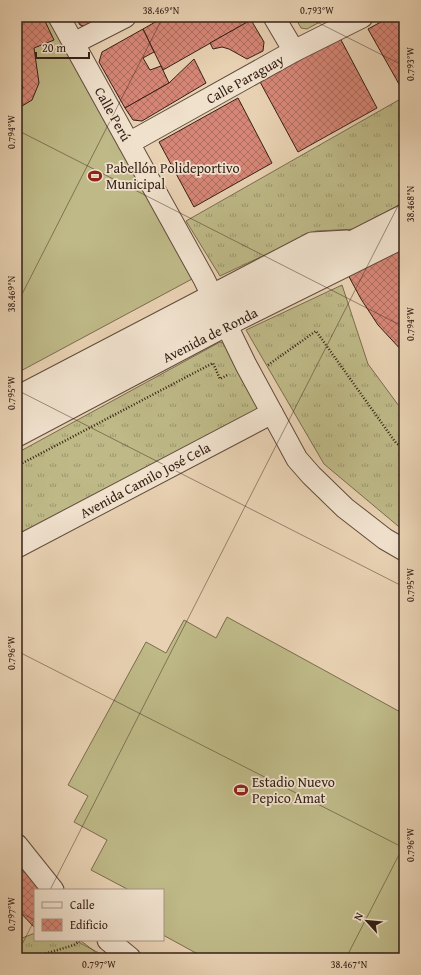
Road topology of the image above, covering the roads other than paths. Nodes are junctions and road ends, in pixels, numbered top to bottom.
1 (59, 17) edge
2 (125, 17) edge
3 (274, 17) edge
4 (362, 17) edge
5 (74, 44) junction
6 (294, 51) junction
7 (129, 143) junction
8 (404, 215) edge
9 (404, 237) edge
10 (219, 310) junction
11 (17, 396) edge
12 (272, 413) junction
13 (17, 416) edge
14 (17, 436) edge
15 (17, 547) edge
16 (404, 550) edge
17 (17, 845) edge
18 (53, 889) edge
19 (109, 941) edge
20 (130, 958) edge

1 - 5 street, Calle Perú
2 - 5 street
3 - 6 street
4 - 6 street, Calle Paraguay
5 - 7 street, Calle Perú
6 - 7 street, Calle Paraguay
7 - 10 street, Calle Perú
8 - 10 street, Avenida de Ronda
9 - 10 street, Avenida de Ronda
10 - 11 street, Avenida de Ronda
10 - 12 street, Calle Perú
10 - 13 street, Avenida de Ronda
10 - 14 street, Avenida de Ronda
12 - 15 street, Avenida Camilo José Cela
12 - 16 street, Calle Perú
17 - 18 street
19 - 20 street

